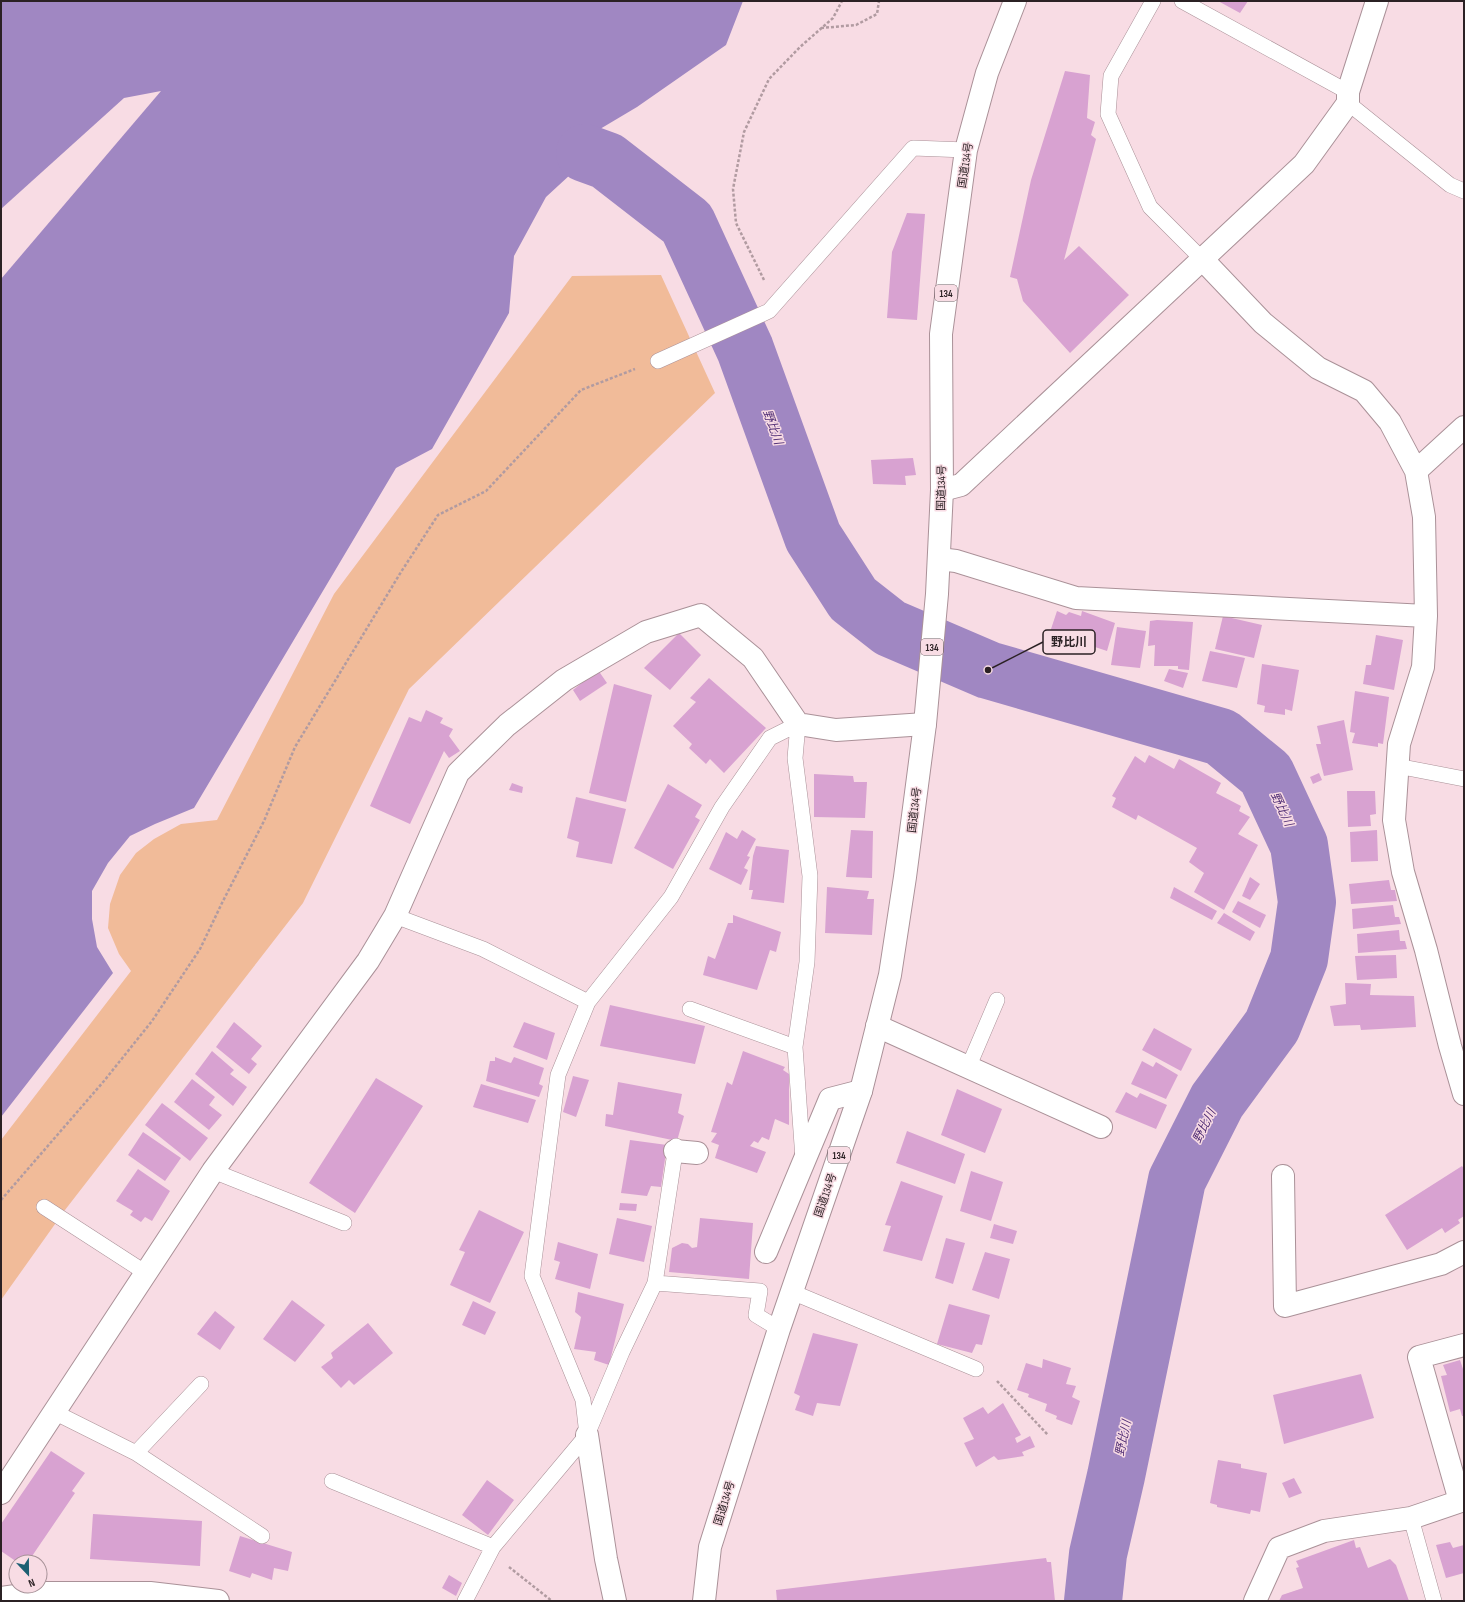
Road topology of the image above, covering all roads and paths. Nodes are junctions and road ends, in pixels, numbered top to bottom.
1 (842, 1) edge
2 (879, 1) edge
3 (1015, 1) edge
4 (1153, 1) edge
5 (1182, 1) edge
6 (1377, 1) edge
7 (820, 29) junction
8 (1348, 98) junction
9 (966, 150) junction
10 (1464, 192) edge
11 (1203, 260) junction
12 (772, 308) junction
13 (658, 361) joint
14 (1464, 427) edge
15 (1416, 471) junction
16 (942, 490) junction
17 (938, 559) junction
18 (1426, 616) junction
19 (798, 724) junction
20 (925, 724) junction
21 (1397, 766) junction
22 (1464, 779) edge
23 (395, 916) junction
24 (997, 1000) dead end
25 (588, 1002) junction
26 (690, 1009) dead end
27 (877, 1026) junction
28 (795, 1047) junction
29 (968, 1068) junction
30 (861, 1091) junction
31 (1464, 1094) edge
32 (1101, 1127) dead end
33 (675, 1148) joint
34 (697, 1153) dead end
35 (803, 1163) junction
36 (213, 1171) junction
37 (1283, 1176) dead end
38 (1, 1200) edge
39 (44, 1207) dead end
40 (344, 1223) dead end
41 (766, 1252) dead end
42 (1464, 1252) edge
43 (146, 1273) junction
44 (655, 1283) junction
45 (792, 1292) junction
46 (779, 1329) junction
47 (1464, 1345) edge
48 (976, 1369) joint
49 (201, 1384) dead end
50 (54, 1412) junction
51 (587, 1435) junction
52 (1048, 1435) dead end
53 (136, 1453) junction
54 (332, 1481) dead end
55 (1, 1493) edge
56 (1462, 1500) edge
57 (1412, 1518) junction
58 (262, 1536) dead end
59 (492, 1549) junction
60 (1, 1598) edge
61 (218, 1601) edge
62 (465, 1601) edge
63 (552, 1601) edge
64 (615, 1601) edge
65 (704, 1601) edge
66 (1255, 1601) edge
67 (1434, 1601) edge

1 - 7 path
2 - 7 path
3 - 9 main road, 国道134号 / 134
4 - 11 lane
5 - 8 lane
6 - 8 main road
7 - 12 path
8 - 10 lane
8 - 11 main road
9 - 12 lane
9 - 16 main road, 国道134号 / 134
11 - 15 main road
11 - 16 main road
12 - 13 lane
13 - 38 path
14 - 15 main road
15 - 18 main road
16 - 17 main road, 国道134号 / 134
17 - 18 main road
17 - 20 main road, 国道134号 / 134
18 - 21 main road
19 - 20 main road
19 - 23 main road
19 - 25 lane
19 - 28 lane
20 - 27 main road, 国道134号 / 134
21 - 22 lane
21 - 31 main road
23 - 25 lane
23 - 36 main road
24 - 29 lane
25 - 51 lane
26 - 28 lane
27 - 29 main road
27 - 30 main road, 国道134号 / 134
28 - 35 lane
29 - 32 main road
30 - 35 main road
30 - 45 main road, 国道134号 / 134
33 - 34 main road
33 - 44 lane
35 - 41 main road
36 - 40 lane
36 - 43 main road
37 - 42 main road
39 - 43 lane
43 - 50 main road
44 - 46 lane
44 - 51 lane
45 - 46 main road, 国道134号 / 134
45 - 48 lane
46 - 65 main road, 国道134号 / 134
47 - 56 main road
48 - 52 path
49 - 53 lane
50 - 53 lane
50 - 55 main road
51 - 59 lane
51 - 64 main road
53 - 58 lane
54 - 59 lane
56 - 57 main road
57 - 66 main road
57 - 67 lane
59 - 62 lane
59 - 63 path
60 - 61 main road

